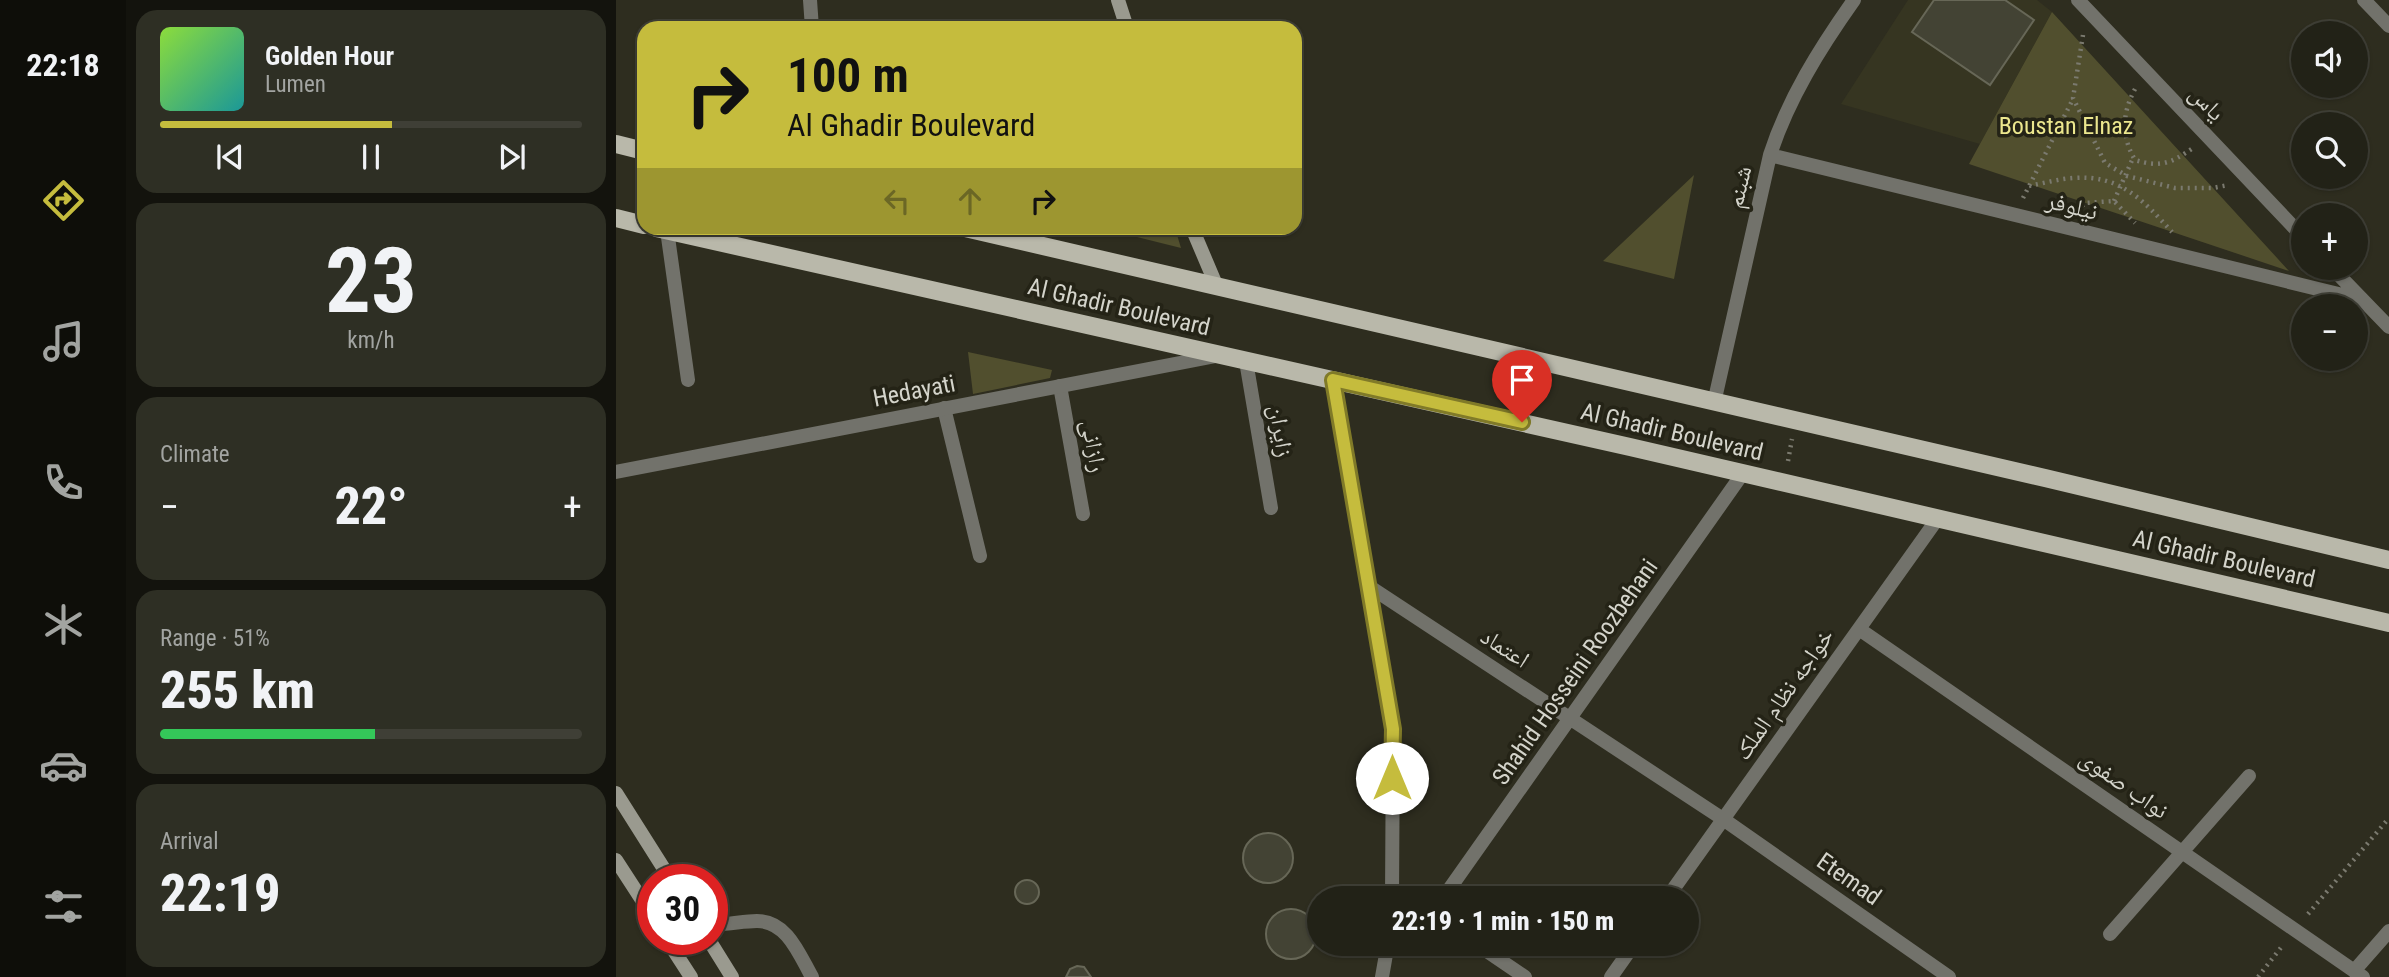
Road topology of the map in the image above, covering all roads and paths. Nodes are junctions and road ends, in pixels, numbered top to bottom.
1 (810, 0) edge
2 (1118, 0) edge
3 (1854, 0) edge
4 (2364, 0) edge
5 (2082, 5) edge
6 (812, 21) edge
7 (1124, 21) edge
8 (2389, 26) edge
9 (2144, 70) junction
10 (2073, 98) junction
11 (2208, 138) junction
12 (616, 144) edge
13 (637, 149) edge
14 (1770, 155) junction
15 (2133, 157) junction
16 (2125, 175) junction
17 (2249, 180) junction
18 (2029, 186) junction
19 (2120, 186) junction
20 (2114, 201) dead end
21 (2015, 215) junction
22 (616, 218) edge
23 (637, 223) edge
24 (2291, 224) edge
25 (2173, 232) dead end
26 (662, 235) edge
27 (688, 235) edge
28 (995, 235) edge
29 (1195, 235) edge
30 (2344, 280) edge
31 (1217, 287) junction
32 (2338, 294) edge
33 (2357, 294) edge
34 (2368, 305) edge
35 (2389, 327) edge
36 (1222, 355) junction
37 (1247, 360) junction
38 (688, 380) dead end
39 (1333, 380) junction
40 (1060, 386) junction
41 (1714, 403) junction
42 (944, 408) junction
43 (1795, 421) junction
44 (616, 472) edge
45 (1743, 473) junction
46 (1784, 482) junction
47 (1271, 508) dead end
48 (1083, 514) dead end
49 (1938, 518) junction
50 (981, 556) dead end
51 (2389, 561) edge
52 (1367, 585) junction
53 (2389, 623) edge
54 (1859, 629) junction
55 (1571, 718) junction
56 (2249, 776) dead end
57 (616, 793) edge
58 (2389, 818) edge
59 (1723, 819) junction
60 (2182, 852) junction
61 (616, 860) edge
62 (661, 864) edge
63 (1392, 886) edge
64 (1452, 886) edge
65 (1676, 886) edge
66 (637, 893) edge
67 (728, 923) edge
68 (2295, 930) junction
69 (2389, 931) edge
70 (2110, 934) dead end
71 (677, 955) edge
72 (718, 955) edge
73 (1386, 956) edge
74 (1494, 956) edge
75 (1626, 956) edge
76 (2359, 974) edge
77 (691, 977) edge
78 (732, 977) edge
79 (812, 977) edge
80 (1382, 977) edge
81 (1525, 977) edge
82 (1611, 977) edge
83 (1950, 977) edge
84 (2258, 977) edge

1 - 6 street
2 - 7 main road
3 - 14 street, شبنم
4 - 8 street
5 - 9 street, یاس
5 - 10 path
9 - 11 street, یاس
9 - 15 path
10 - 16 path
10 - 18 path
11 - 15 path
11 - 17 street, یاس
12 - 13 main road
14 - 21 street, نیلوفر
14 - 41 street, شبنم
15 - 16 path
16 - 17 path
16 - 19 path
17 - 24 street, یاس
18 - 19 path
18 - 21 path
19 - 20 path
19 - 25 path
21 - 32 street, نیلوفر
22 - 23 main road
26 - 38 street
27 - 36 main road, Al Ghadir Boulevard
28 - 31 main road, Al Ghadir Boulevard
29 - 31 main road
30 - 33 street
31 - 41 main road, Al Ghadir Boulevard
34 - 35 street
36 - 37 main road, Al Ghadir Boulevard
36 - 40 street, Hedayati
37 - 39 main road, Al Ghadir Boulevard
37 - 47 street, زایران
39 - 45 main road, Al Ghadir Boulevard
39 - 52 street
40 - 42 street, Hedayati
40 - 48 street, رازانی
41 - 43 main road, Al Ghadir Boulevard
42 - 44 street, Hedayati
42 - 50 street
43 - 46 path
43 - 51 main road, Al Ghadir Boulevard
45 - 46 main road, Al Ghadir Boulevard
45 - 55 street, Shahid Hosseini Roozbehani
46 - 49 main road, Al Ghadir Boulevard
49 - 53 main road, Al Ghadir Boulevard
49 - 54 street, خواجه نظام الملک
52 - 55 street, اعتماد
52 - 63 street
54 - 59 street, خواجه نظام الملک
54 - 60 street, نواب صفوی
55 - 59 street, اعتماد
55 - 64 street, Shahid Hosseini Roozbehani
56 - 60 street
57 - 62 main road
58 - 68 path
59 - 65 street, خواجه نظام الملک
59 - 83 street, Etemad
60 - 68 street, نواب صفوی
60 - 70 street
61 - 66 main road
67 - 79 street
68 - 76 street, نواب صفوی
68 - 84 path
69 - 76 street
71 - 77 main road
72 - 78 main road
73 - 80 street
74 - 81 street
75 - 82 street

